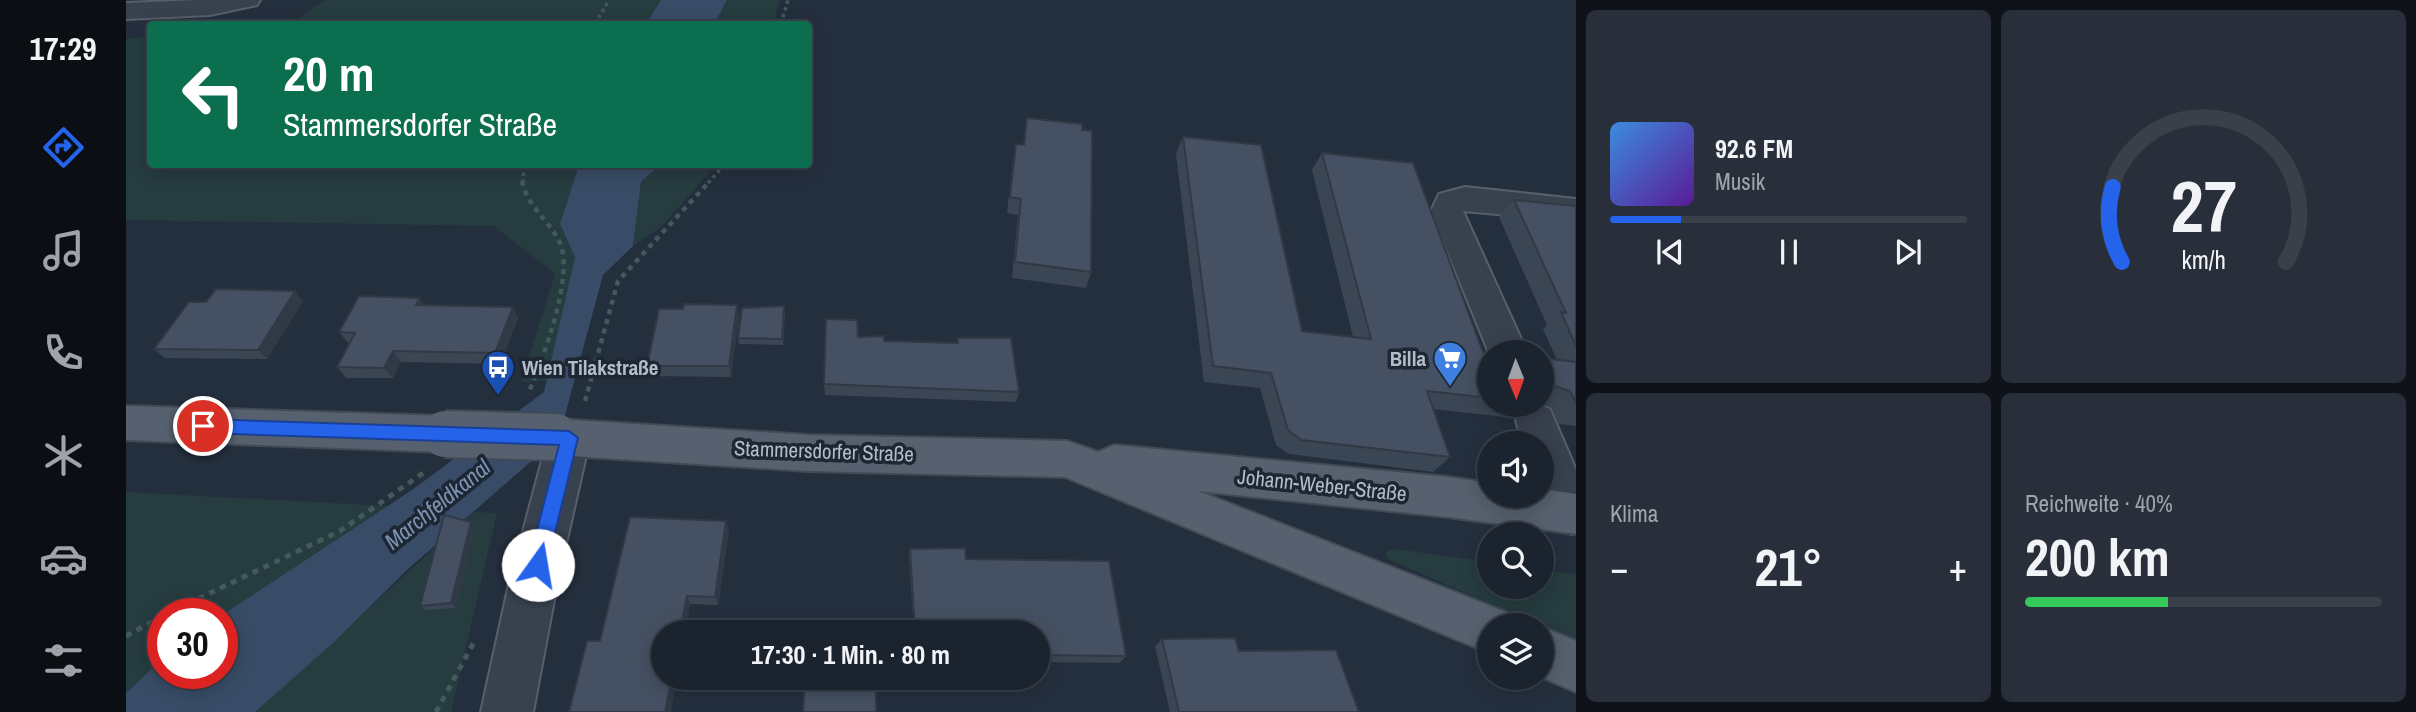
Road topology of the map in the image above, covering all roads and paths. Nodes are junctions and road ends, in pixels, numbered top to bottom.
1 (248, 0) edge
2 (609, 0) edge
3 (788, 0) edge
4 (136, 7) edge
5 (597, 21) edge
6 (781, 21) edge
7 (721, 168) edge
8 (1576, 210) edge
9 (1503, 340) edge
10 (1536, 421) dead end
11 (126, 423) edge
12 (563, 438) junction
13 (1067, 459) junction
14 (1574, 514) edge
15 (1477, 624) edge
16 (147, 625) edge
17 (126, 636) edge
18 (1554, 657) edge
19 (1576, 667) edge
20 (507, 712) edge

1 - 4 street
2 - 5 path
3 - 6 path
7 - 12 path
8 - 9 street
10 - 14 street
11 - 12 main road, Stammersdorfer Straße, bridge
12 - 13 main road, Stammersdorfer Straße
12 - 20 street
13 - 14 main road, Johann-Weber-Straße
13 - 15 main road, Stammersdorfer Straße
16 - 17 path
18 - 19 main road

